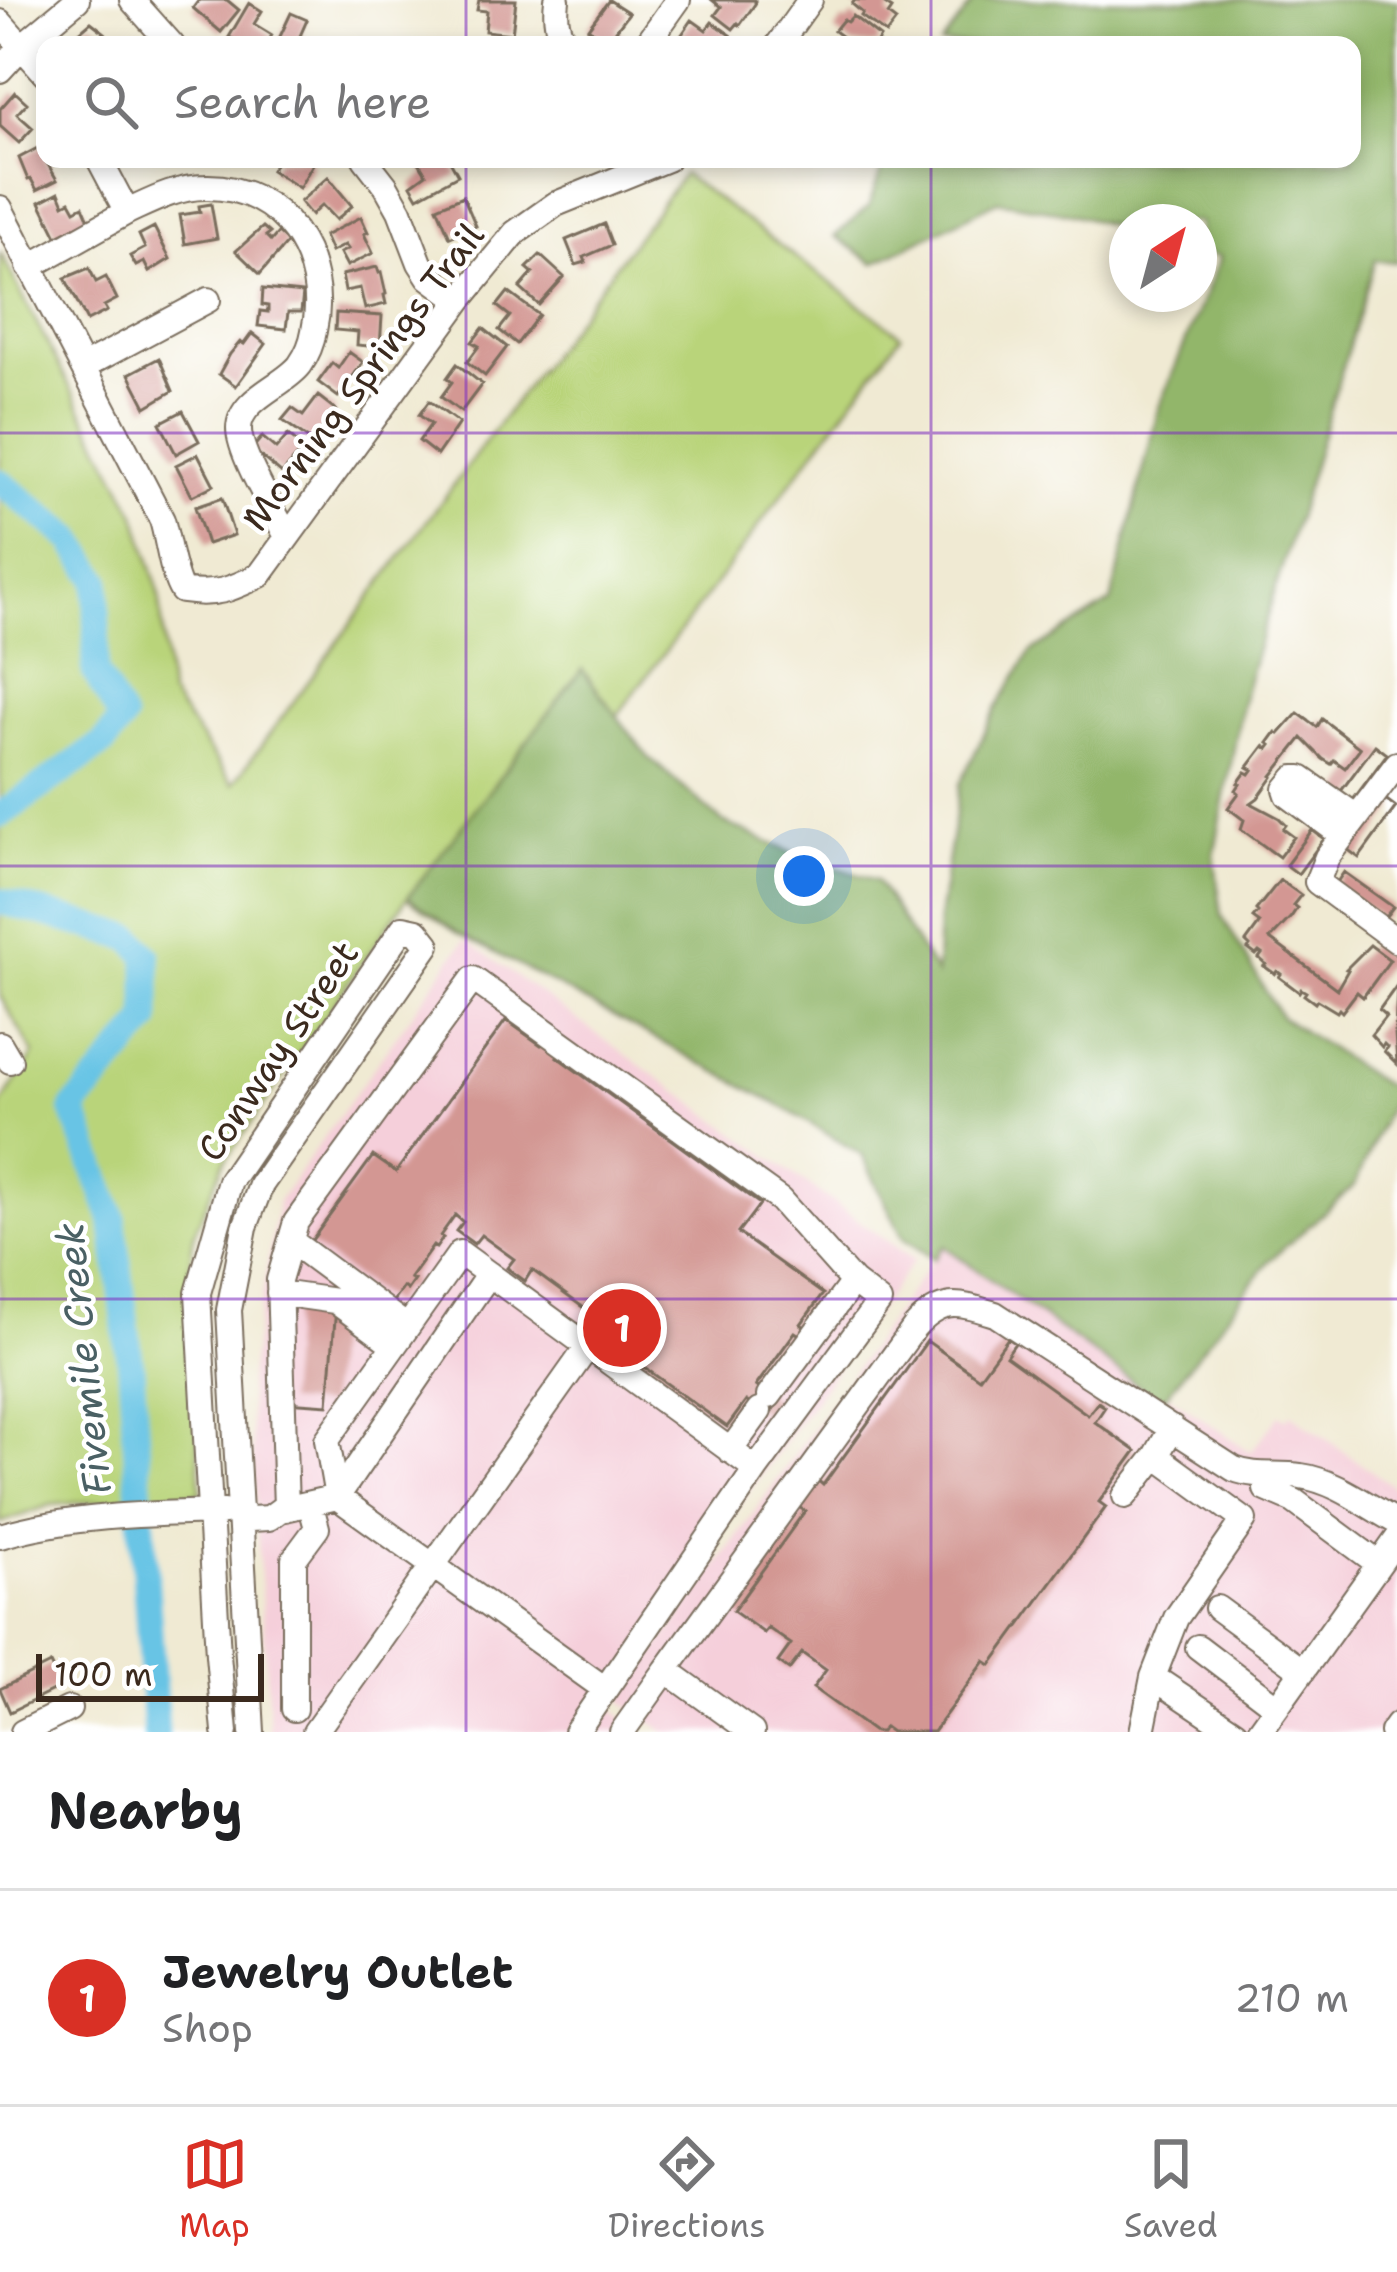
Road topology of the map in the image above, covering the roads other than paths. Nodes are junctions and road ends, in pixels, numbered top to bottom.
1 (77, 0) edge
2 (132, 0) edge
3 (557, 0) edge
4 (678, 0) edge
5 (810, 0) edge
6 (0, 22) edge
7 (164, 36) edge
8 (560, 36) edge
9 (652, 36) edge
10 (784, 36) edge
11 (22, 46) junction
12 (36, 63) edge
13 (0, 70) edge
14 (104, 168) edge
15 (372, 168) edge
16 (645, 168) edge
17 (0, 208) edge
18 (127, 212) junction
19 (29, 267) junction
20 (208, 300) dead end
21 (460, 300) junction
22 (83, 367) junction
23 (287, 537) junction
24 (1397, 764) edge
25 (1397, 941) edge
26 (291, 1240) junction
27 (489, 1274) junction
28 (853, 1282) junction
29 (279, 1293) junction
30 (400, 1336) junction
31 (590, 1345) junction
32 (1172, 1428) junction
33 (730, 1451) junction
34 (1156, 1456) junction
35 (756, 1468) junction
36 (1270, 1483) junction
37 (1125, 1496) dead end
38 (337, 1497) junction
39 (292, 1508) junction
40 (239, 1511) junction
41 (211, 1512) junction
42 (1244, 1520) junction
43 (1397, 1522) edge
44 (0, 1536) edge
45 (1397, 1539) edge
46 (1379, 1564) junction
47 (432, 1566) junction
48 (1217, 1608) dead end
49 (1198, 1646) dead end
50 (666, 1670) junction
51 (1303, 1671) junction
52 (1153, 1677) junction
53 (605, 1689) junction
54 (1277, 1707) junction
55 (294, 1708) dead end
56 (69, 1709) dead end
57 (624, 1731) edge
58 (23, 1732) edge
59 (225, 1732) edge
60 (252, 1732) edge
61 (315, 1732) edge
62 (576, 1732) edge
63 (752, 1732) edge
64 (1142, 1732) edge
65 (1235, 1732) edge
66 (1259, 1732) edge

1 - 11 street
2 - 7 street
3 - 8 street
4 - 9 street
5 - 10 street
6 - 11 street
11 - 12 street
11 - 13 street
14 - 18 street
15 - 21 street
16 - 21 street, Morning Springs Trail
17 - 19 street
18 - 19 street
18 - 23 street
19 - 22 street
20 - 22 street
21 - 23 street, Morning Springs Trail
22 - 23 street, Morning Springs Trail
24 - 25 street
26 - 28 street
26 - 29 street
26 - 30 street
27 - 30 street
27 - 31 street
27 - 38 street
28 - 33 street
28 - 35 street
29 - 30 street
29 - 39 street
30 - 38 street
31 - 33 street
31 - 47 street
32 - 34 street
32 - 36 street
32 - 50 street
33 - 35 street
34 - 37 street
34 - 42 street
35 - 53 street
36 - 42 street
36 - 43 street
36 - 46 street
38 - 39 street
38 - 47 street
39 - 40 street
39 - 55 street
40 - 41 street
40 - 41 street, Conway Street
40 - 60 street
41 - 44 street
41 - 59 street
42 - 52 street
45 - 46 street
46 - 51 street
47 - 53 street
47 - 61 street
48 - 51 street
49 - 54 street
50 - 57 street
50 - 63 street
51 - 54 street
52 - 64 street
52 - 65 street
53 - 62 street
54 - 66 street
56 - 58 street

